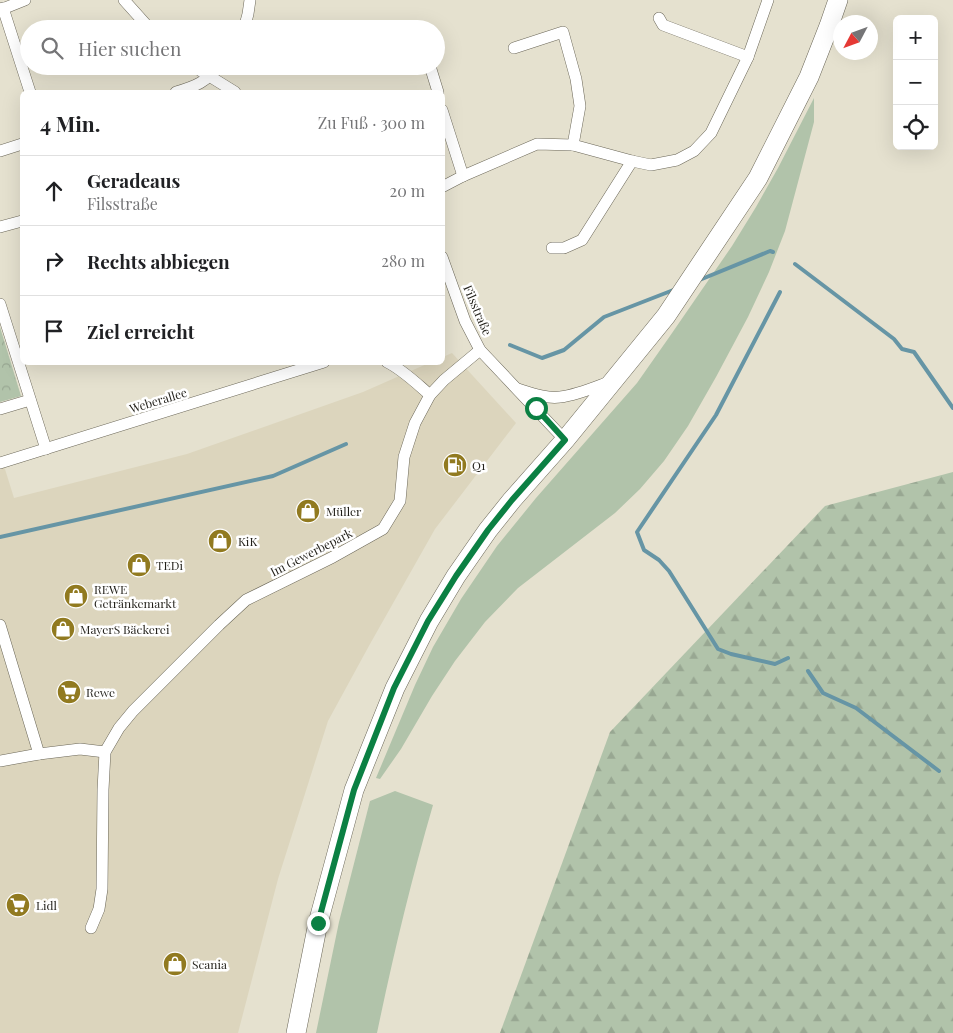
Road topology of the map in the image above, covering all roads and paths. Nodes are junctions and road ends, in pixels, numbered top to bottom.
1 (25, 0) edge
2 (124, 0) edge
3 (250, 0) edge
4 (768, 0) edge
5 (838, 0) edge
6 (1, 9) edge
7 (659, 18) dead end
8 (142, 20) edge
9 (246, 20) edge
10 (514, 48) dead end
11 (748, 57) junction
12 (20, 63) edge
13 (24, 75) edge
14 (205, 75) edge
15 (212, 75) edge
16 (433, 75) edge
17 (209, 78) junction
18 (29, 90) edge
19 (183, 90) edge
20 (231, 90) edge
21 (437, 90) edge
22 (445, 119) edge
23 (20, 145) edge
24 (574, 145) junction
25 (0, 151) edge
26 (632, 162) junction
27 (463, 176) junction
28 (445, 185) edge
29 (20, 222) edge
30 (0, 227) edge
31 (552, 248) dead end
32 (445, 264) edge
33 (0, 307) edge
34 (480, 350) junction
35 (314, 365) edge
36 (392, 365) edge
37 (615, 380) junction
38 (518, 389) junction
39 (430, 395) junction
40 (30, 400) junction
41 (0, 409) edge
42 (565, 440) junction
43 (46, 449) junction
44 (0, 463) edge
45 (0, 625) edge
46 (105, 752) junction
47 (39, 754) junction
48 (0, 761) edge
49 (91, 928) dead end
50 (296, 1033) edge

1 - 6 street
2 - 8 street
3 - 9 street
4 - 11 street
5 - 37 main road
6 - 12 street
7 - 11 street
10 - 24 street
11 - 26 street
13 - 18 street
14 - 17 street
15 - 17 street
16 - 21 street
17 - 19 street
17 - 20 street
22 - 27 street
23 - 25 street
24 - 26 street
24 - 27 street
26 - 31 street
27 - 28 street
29 - 30 street
32 - 34 street, Filsstraße
33 - 40 street
34 - 38 street, Filsstraße
34 - 39 street, Im Gewerbepark
35 - 43 street, Weberallee
36 - 39 street
37 - 38 street
37 - 42 main road
38 - 42 street, Filsstraße
39 - 46 street, Im Gewerbepark
40 - 41 street
40 - 43 street
42 - 50 main road
43 - 44 street, Weberallee
45 - 47 street
46 - 47 street
46 - 49 street, Im Gewerbepark
47 - 48 street

